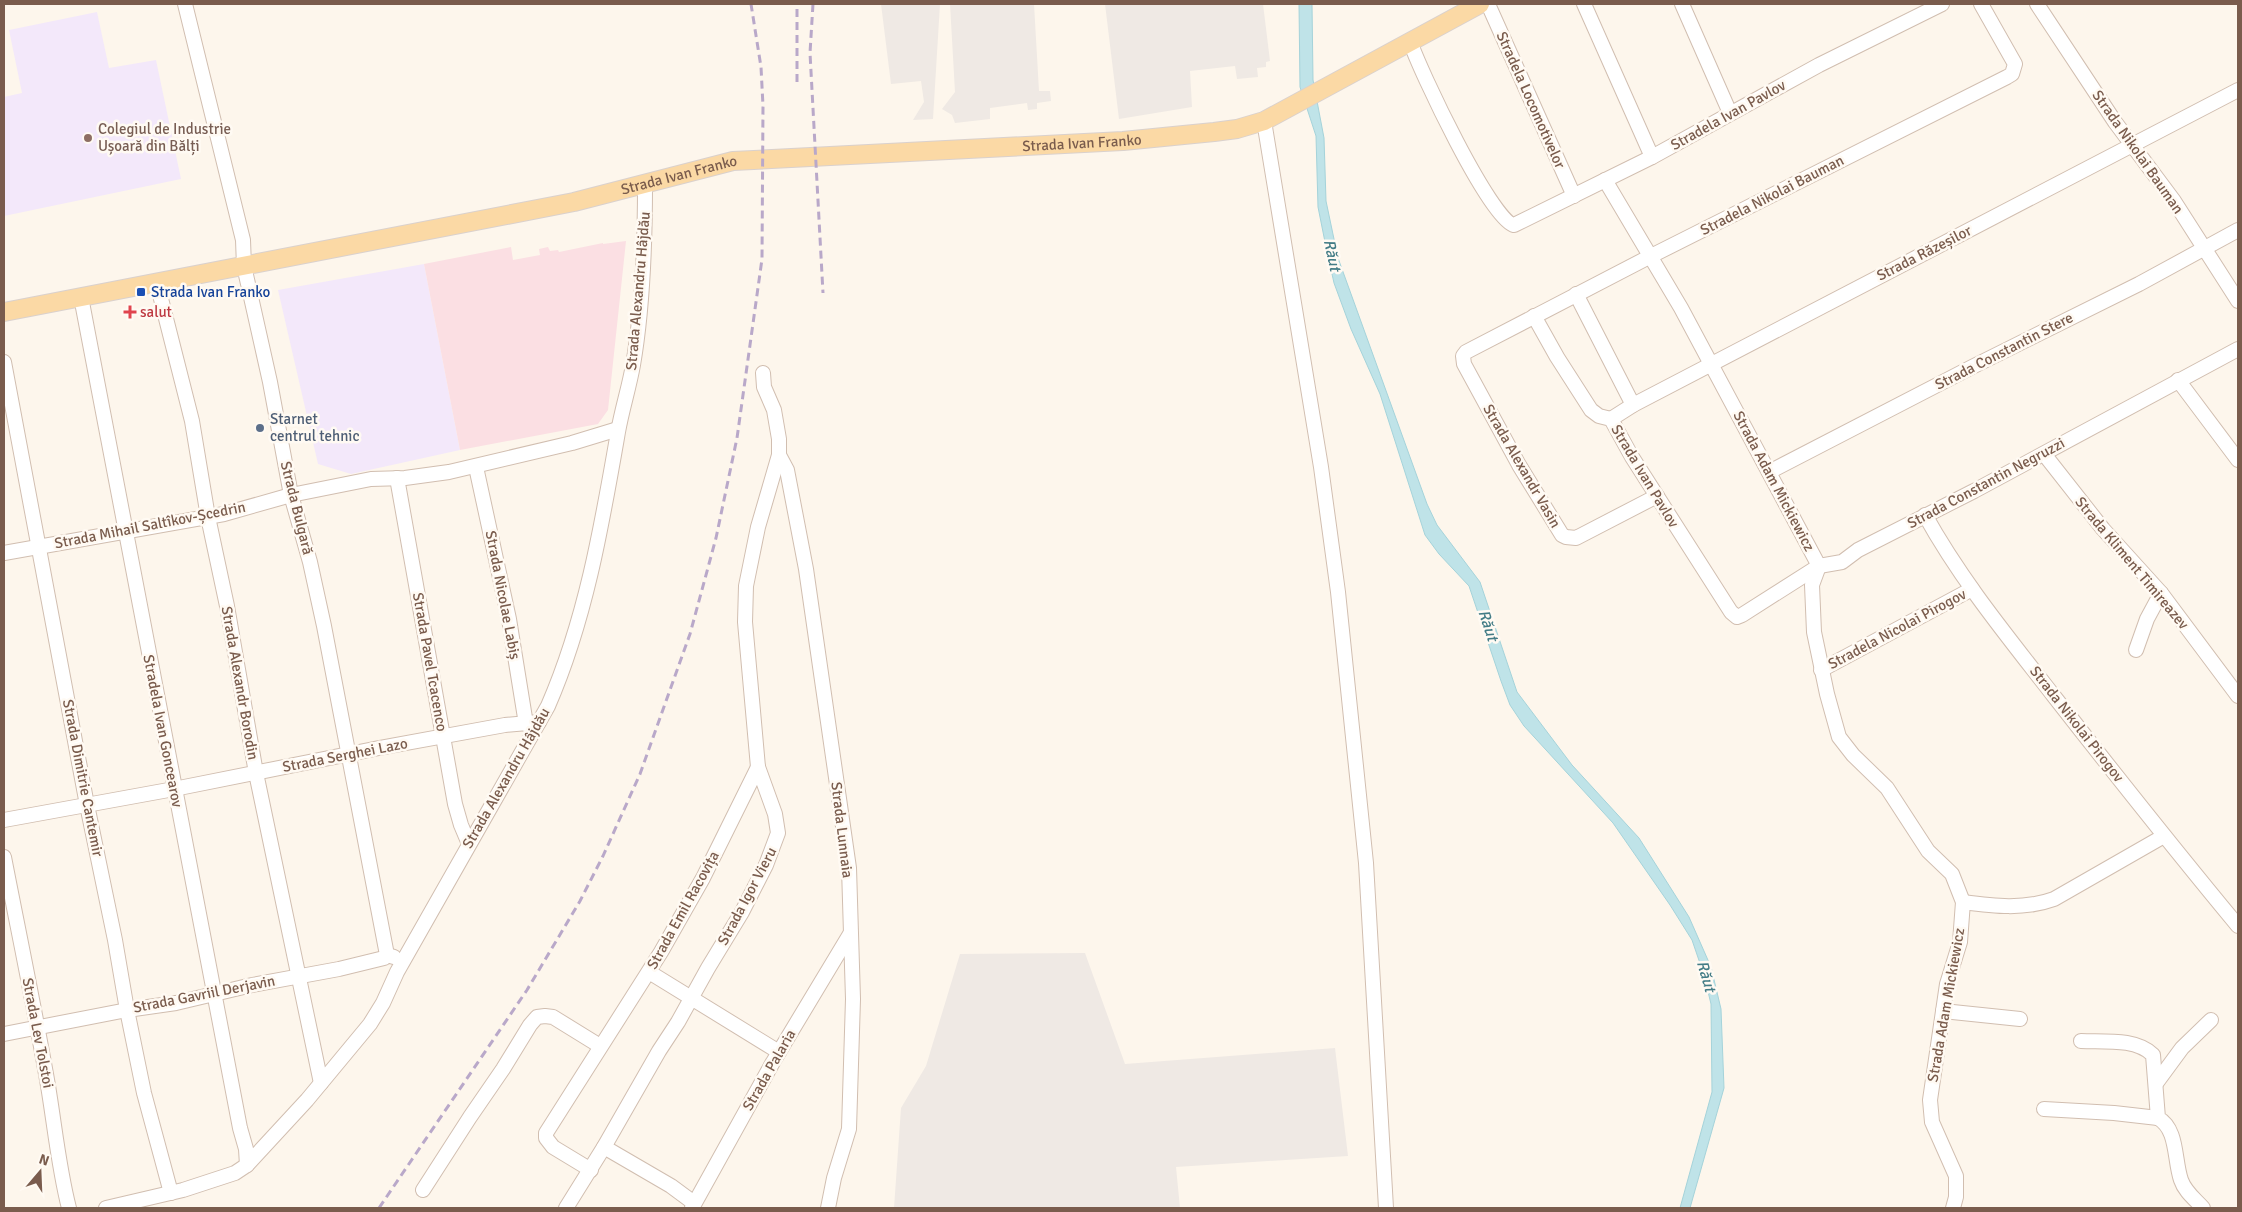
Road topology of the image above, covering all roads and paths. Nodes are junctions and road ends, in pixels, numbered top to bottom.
1 (185, 4) edge
2 (1480, 4) edge
3 (1488, 4) edge
4 (1584, 4) edge
5 (1682, 4) edge
6 (1942, 4) edge
7 (1981, 4) edge
8 (2037, 4) edge
9 (1410, 41) junction
10 (2238, 90) edge
11 (1730, 113) junction
12 (1264, 121) junction
13 (2133, 146) junction
14 (1652, 157) junction
15 (1605, 180) junction
16 (645, 185) junction
17 (1574, 196) junction
18 (2238, 230) edge
19 (2204, 248) junction
20 (1650, 256) junction
21 (244, 266) junction
22 (157, 284) junction
23 (1576, 294) junction
24 (81, 297) junction
25 (2238, 301) edge
26 (4, 312) edge
27 (1534, 316) junction
28 (2238, 349) edge
29 (1463, 356) joint
30 (4, 362) edge
31 (1710, 364) junction
32 (763, 373) dead end
33 (2178, 380) junction
34 (1633, 405) junction
35 (1611, 419) junction
36 (618, 429) junction
37 (2044, 454) junction
38 (779, 455) junction
39 (2238, 460) edge
40 (476, 467) junction
41 (1768, 472) junction
42 (397, 478) junction
43 (291, 495) junction
44 (1657, 496) junction
45 (1925, 516) junction
46 (208, 517) junction
47 (125, 531) junction
48 (39, 546) junction
49 (4, 553) edge
50 (1819, 566) junction
51 (1972, 589) junction
52 (2161, 593) junction
53 (1737, 616) joint
54 (2136, 650) dead end
55 (1821, 670) junction
56 (2238, 696) edge
57 (532, 723) junction
58 (443, 737) junction
59 (348, 754) junction
60 (758, 767) junction
61 (256, 773) junction
62 (174, 789) junction
63 (87, 805) junction
64 (4, 820) edge
65 (2164, 836) junction
66 (469, 844) junction
67 (4, 857) edge
68 (1962, 902) junction
69 (2238, 926) edge
70 (850, 934) junction
71 (387, 956) junction
72 (403, 962) junction
73 (649, 972) junction
74 (298, 976) junction
75 (214, 994) junction
76 (691, 998) junction
77 (126, 1010) junction
78 (1943, 1011) junction
79 (2020, 1019) dead end
80 (2211, 1020) dead end
81 (38, 1027) junction
82 (4, 1034) edge
83 (2081, 1041) dead end
84 (600, 1046) junction
85 (780, 1052) junction
86 (2157, 1082) junction
87 (322, 1083) junction
88 (2044, 1109) dead end
89 (2158, 1118) junction
90 (604, 1147) junction
91 (247, 1165) junction
92 (591, 1170) junction
93 (423, 1190) dead end
94 (171, 1193) junction
95 (693, 1206) edge
96 (69, 1208) edge
97 (106, 1208) edge
98 (566, 1208) edge
99 (828, 1208) edge
100 (1386, 1208) edge
101 (1953, 1208) edge
102 (2203, 1208) edge

1 - 21 street, Strada Bulgară
2 - 9 main road, Strada Ivan Franko
3 - 17 street, Stradela Locomotivelor
4 - 14 street
5 - 11 street
6 - 11 street, Stradela Ivan Pavlov
7 - 20 street, Stradela Nikolai Bauman
8 - 13 street, Strada Nikolai Bauman
9 - 12 main road, Strada Ivan Franko
9 - 17 street, Stradela Ivan Pavlov
10 - 13 street, Strada Răzeșilor
11 - 14 street, Stradela Ivan Pavlov
12 - 16 main road, Strada Ivan Franko
12 - 100 street
13 - 19 street, Strada Nikolai Bauman
13 - 31 street, Strada Răzeșilor
14 - 15 street, Stradela Ivan Pavlov
15 - 17 street, Stradela Ivan Pavlov
15 - 20 street, Strada Adam Mickiewicz
16 - 21 main road, Strada Ivan Franko
16 - 36 street, Strada Alexandru Hâjdău
18 - 19 street, Strada Constantin Stere
19 - 25 street, Strada Nikolai Bauman
19 - 41 street, Strada Constantin Stere
20 - 23 street, Stradela Nikolai Bauman
20 - 31 street, Strada Adam Mickiewicz
21 - 22 main road, Strada Ivan Franko
21 - 43 street, Strada Bulgară
22 - 24 main road, Strada Ivan Franko
22 - 46 street, Strada Alexandr Borodin
23 - 27 street, Stradela Nikolai Bauman
23 - 34 street, Strada Ivan Pavlov
24 - 26 main road, Strada Ivan Franko
24 - 47 street, Stradela Ivan Goncearov
27 - 29 street, Stradela Nikolai Bauman
27 - 35 street, Strada Ivan Pavlov
28 - 33 street, Strada Constantin Negruzzi
29 - 44 street, Strada Alexandr Vasin
30 - 48 street, Strada Dimitrie Cantemir
31 - 34 street, Strada Răzeșilor
31 - 41 street, Strada Adam Mickiewicz
32 - 38 street, Strada Igor Vieru
33 - 37 street, Strada Constantin Negruzzi
33 - 39 street
34 - 35 street, Strada Răzeșilor
35 - 44 street, Strada Ivan Pavlov
36 - 40 street, Strada Mihail Saltîkov-Șcedrin
36 - 57 street, Strada Alexandru Hâjdău
37 - 45 street, Strada Constantin Negruzzi
37 - 52 street, Strada Kliment Timireazev
38 - 60 street, Strada Igor Vieru
38 - 70 street, Strada Lunnaia
40 - 42 street, Strada Mihail Saltîkov-Șcedrin
40 - 57 street, Strada Nicolae Labiș
41 - 50 street, Strada Adam Mickiewicz
42 - 43 street, Strada Mihail Saltîkov-Șcedrin
42 - 58 street, Strada Pavel Tcacenco
43 - 46 street, Strada Mihail Saltîkov-Șcedrin
43 - 59 street, Strada Bulgară
44 - 53 street, Strada Ivan Pavlov
45 - 50 street, Strada Constantin Negruzzi
45 - 51 street, Strada Nikolai Pirogov
46 - 47 street, Strada Mihail Saltîkov-Șcedrin
46 - 61 street, Strada Alexandr Borodin
47 - 48 street, Strada Mihail Saltîkov-Șcedrin
47 - 62 street, Stradela Ivan Goncearov
48 - 49 street, Strada Mihail Saltîkov-Șcedrin
48 - 63 street, Strada Dimitrie Cantemir
50 - 53 street, Strada Constantin Negruzzi
50 - 55 street, Strada Adam Mickiewicz
51 - 55 street, Stradela Nicolai Pirogov
51 - 65 street, Strada Nikolai Pirogov
52 - 54 street
52 - 56 street, Strada Kliment Timireazev
55 - 68 street, Strada Adam Mickiewicz
57 - 58 street, Strada Serghei Lazo
57 - 66 street, Strada Alexandru Hâjdău
58 - 59 street, Strada Serghei Lazo
58 - 66 street, Strada Pavel Tcacenco
59 - 61 street, Strada Serghei Lazo
59 - 71 street, Strada Bulgară
60 - 73 street, Strada Emil Racovița
60 - 76 street, Strada Igor Vieru
61 - 62 street, Strada Serghei Lazo
61 - 74 street, Strada Alexandr Borodin
62 - 63 street, Strada Serghei Lazo
62 - 75 street, Stradela Ivan Goncearov
63 - 64 street, Strada Serghei Lazo
63 - 77 street, Strada Dimitrie Cantemir
65 - 68 street
65 - 69 street, Strada Nikolai Pirogov
66 - 72 street, Strada Alexandru Hâjdău
67 - 81 street, Strada Lev Tolstoi
68 - 78 street, Strada Adam Mickiewicz
70 - 85 street, Strada Palaria
70 - 99 street, Strada Lunnaia
71 - 72 street
71 - 74 street, Strada Gavriil Derjavin
72 - 87 street, Strada Alexandru Hâjdău
73 - 76 street
73 - 84 street, Strada Emil Racovița
74 - 75 street, Strada Gavriil Derjavin
74 - 87 street, Strada Alexandr Borodin
75 - 77 street, Strada Gavriil Derjavin
75 - 91 street, Stradela Ivan Goncearov
76 - 85 street
76 - 90 street, Strada Igor Vieru
77 - 81 street, Strada Gavriil Derjavin
77 - 94 street, Strada Dimitrie Cantemir
78 - 79 street
78 - 101 street, Strada Adam Mickiewicz
80 - 86 street
81 - 82 street, Strada Gavriil Derjavin
81 - 96 street, Strada Lev Tolstoi
83 - 86 street
84 - 92 street, Strada Emil Racovița
84 - 93 street
85 - 95 street, Strada Palaria
86 - 89 street
87 - 91 street, Strada Alexandru Hâjdău
88 - 89 street
89 - 102 street
90 - 92 street, Strada Igor Vieru
90 - 95 street
91 - 94 street, Strada Alexandru Hâjdău
92 - 98 street, Strada Igor Vieru
94 - 97 street, Strada Alexandru Hâjdău

